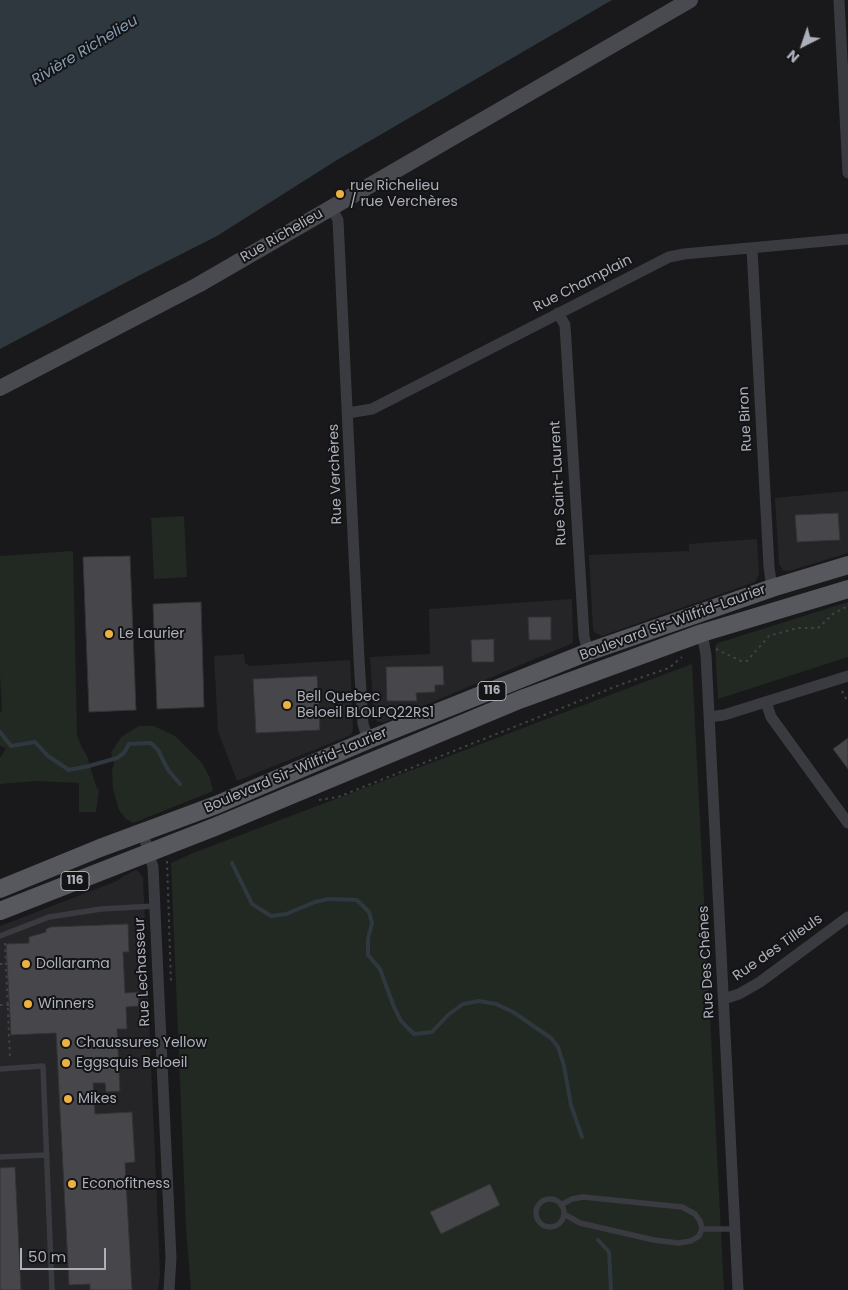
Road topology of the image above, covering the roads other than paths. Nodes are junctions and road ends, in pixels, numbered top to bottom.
1 (690, 0) edge
2 (839, 0) edge
3 (848, 173) edge
4 (332, 208) junction
5 (848, 239) edge
6 (752, 249) junction
7 (558, 313) junction
8 (0, 388) edge
9 (348, 413) junction
10 (848, 565) edge
11 (772, 588) junction
12 (848, 589) edge
13 (702, 633) junction
14 (588, 652) junction
15 (848, 676) edge
16 (766, 702) junction
17 (709, 717) junction
18 (368, 740) junction
19 (848, 823) edge
20 (143, 833) junction
21 (150, 852) junction
22 (0, 889) edge
23 (155, 906) junction
24 (0, 911) edge
25 (848, 917) edge
26 (0, 936) edge
27 (724, 999) junction
28 (0, 1068) edge
29 (46, 1155) junction
30 (0, 1157) edge
31 (561, 1205) junction
32 (564, 1214) junction
33 (702, 1229) junction
34 (735, 1230) junction
35 (52, 1290) edge
36 (169, 1290) edge
37 (738, 1290) edge

1 - 4 main road, Rue Richelieu
2 - 3 street
4 - 8 main road, Rue Richelieu
4 - 9 street, Rue Verchères
5 - 6 street, Rue Champlain
6 - 7 street, Rue Champlain
6 - 11 street, Rue Biron
7 - 9 street, Rue Champlain
7 - 14 street, Rue Saint-Laurent
9 - 18 street, Rue Verchères
10 - 11 main road, Boulevard Sir-Wilfrid-Laurier / 116
11 - 14 main road, Boulevard Sir-Wilfrid-Laurier / 116
12 - 13 main road, Boulevard Sir-Wilfrid-Laurier / 116
13 - 17 street, Rue Des Chênes
13 - 21 main road, Boulevard Sir-Wilfrid-Laurier / 116
14 - 18 main road, Boulevard Sir-Wilfrid-Laurier / 116
15 - 16 street
16 - 17 street
16 - 19 street
17 - 27 street, Rue Des Chênes
18 - 20 main road, Boulevard Sir-Wilfrid-Laurier / 116
20 - 21 street, Rue Lechasseur
20 - 22 main road, Boulevard Sir-Wilfrid-Laurier / 116
21 - 23 street, Rue Lechasseur
21 - 24 main road, Boulevard Sir-Wilfrid-Laurier / 116
23 - 26 lane
23 - 36 street, Rue Lechasseur
25 - 27 street, Rue des Tilleuls
27 - 34 street, Rue Des Chênes
28 - 29 lane
29 - 30 lane
29 - 35 lane
31 - 32 lane
31 - 32 lane
31 - 33 lane
32 - 33 lane
33 - 34 lane
34 - 37 street, Rue Des Chênes

